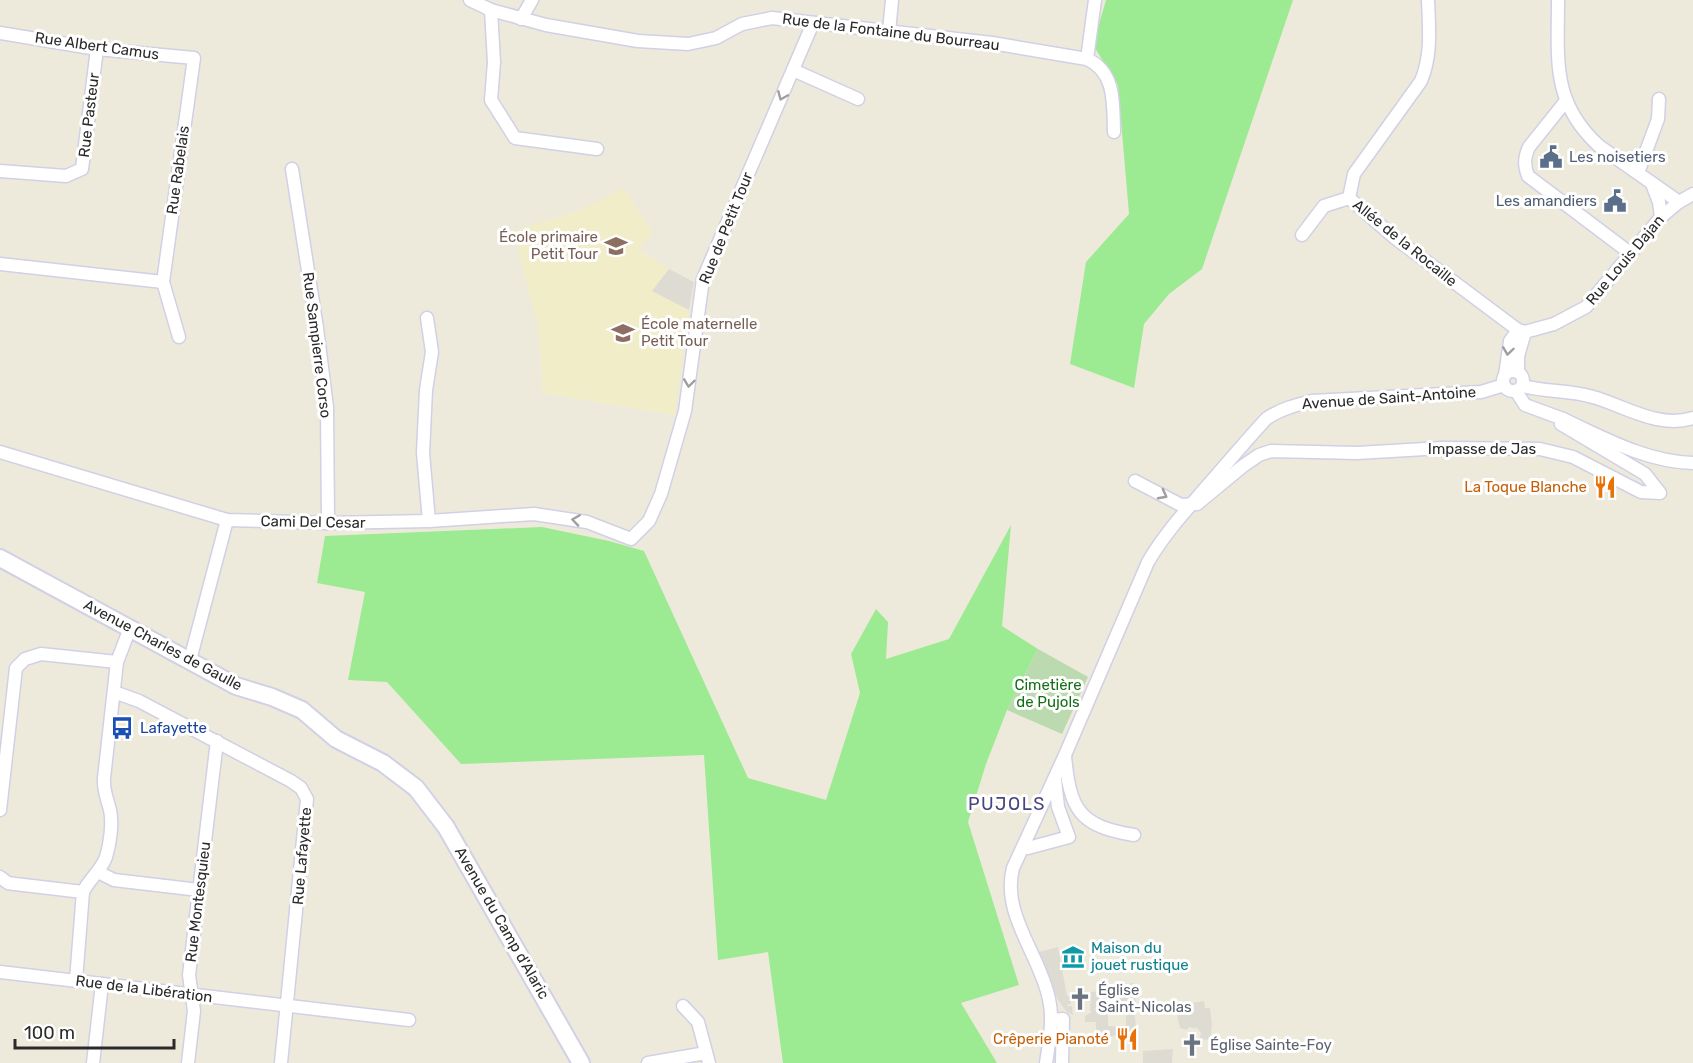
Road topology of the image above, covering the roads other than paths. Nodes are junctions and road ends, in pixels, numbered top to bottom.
1 (470, 0) edge
2 (532, 0) edge
3 (892, 0) edge
4 (1095, 0) edge
5 (1428, 0) edge
6 (1558, 0) edge
7 (491, 10) junction
8 (521, 19) junction
9 (813, 23) junction
10 (890, 32) junction
11 (0, 33) edge
12 (97, 49) junction
13 (194, 58) joint
14 (1087, 59) junction
15 (793, 70) junction
16 (858, 99) dead end
17 (1659, 99) dead end
18 (1565, 102) junction
19 (1114, 132) dead end
20 (597, 149) dead end
21 (292, 169) dead end
22 (0, 171) edge
23 (1638, 173) junction
24 (1652, 184) junction
25 (1693, 194) edge
26 (1349, 198) junction
27 (1679, 202) junction
28 (1660, 217) junction
29 (1302, 235) dead end
30 (1630, 253) junction
31 (0, 264) edge
32 (163, 282) junction
33 (428, 318) dead end
34 (1522, 331) junction
35 (179, 337) dead end
36 (1509, 377) junction
37 (1520, 388) junction
38 (1693, 418) edge
39 (1563, 419) junction
40 (0, 452) edge
41 (1693, 463) edge
42 (1135, 481) dead end
43 (1191, 504) junction
44 (227, 520) junction
45 (429, 521) junction
46 (328, 523) junction
47 (632, 539) joint
48 (0, 558) edge
49 (130, 628) junction
50 (190, 660) junction
51 (117, 662) junction
52 (114, 693) junction
53 (217, 741) junction
54 (1065, 755) junction
55 (1055, 777) junction
56 (416, 788) joint
57 (0, 810) edge
58 (1134, 835) dead end
59 (1024, 846) junction
60 (98, 872) junction
61 (0, 877) edge
62 (199, 890) junction
63 (83, 892) junction
64 (0, 972) edge
65 (76, 980) junction
66 (102, 984) junction
67 (193, 995) junction
68 (287, 1005) junction
69 (683, 1006) dead end
70 (409, 1020) dead end
71 (1062, 1021) junction
72 (707, 1058) edge
73 (93, 1063) edge
74 (188, 1063) edge
75 (281, 1063) edge
76 (581, 1063) edge
77 (648, 1063) edge
78 (1046, 1063) edge
79 (1062, 1063) edge

1 - 7 street, Rue de la Fontaine du Bourreau
2 - 8 street
3 - 10 street
4 - 14 street
5 - 26 street, Allée de la Rocaille
6 - 18 street
7 - 8 street, Rue de la Fontaine du Bourreau
7 - 20 street
8 - 9 street, Rue de la Fontaine du Bourreau
9 - 10 street, Rue de la Fontaine du Bourreau
9 - 15 street, Rue de Petit Tour
10 - 14 street, Rue de la Fontaine du Bourreau
11 - 12 street, Rue Albert Camus
12 - 13 street, Rue Albert Camus
12 - 22 street, Rue Pasteur
13 - 32 street, Rue Rabelais
14 - 19 street
15 - 16 street
15 -> 47 street, Rue de Petit Tour
17 - 23 street
18 - 23 street
18 - 30 street
21 - 46 street, Rue Sampierre Corso
23 - 24 street
24 - 27 street
24 - 28 street
25 - 27 street, Rue Louis Dajan
26 - 29 street
26 - 34 street, Allée de la Rocaille
27 - 28 street, Rue Louis Dajan
28 - 30 street, Rue Louis Dajan
30 - 34 street, Rue Louis Dajan
31 - 32 street
32 - 35 street, Rue Rabelais
33 - 45 street
34 - 36 street
36 - 37 street
36 - 37 street
36 - 43 street, Avenue de Saint-Antoine
37 - 38 street
37 - 39 street
39 - 41 street
39 - 43 street, Impasse de Jas
40 - 44 street, Cami Del Cesar
42 -> 43 street
43 - 54 street, Avenue de Saint-Antoine
44 - 46 street, Cami Del Cesar
44 - 50 street
45 - 46 street, Cami Del Cesar
47 -> 45 street, Cami Del Cesar
48 - 49 main road, Avenue Charles de Gaulle
49 - 50 main road, Avenue Charles de Gaulle
49 - 51 street
50 - 56 main road, Avenue Charles de Gaulle
51 - 52 street
51 - 57 street
52 - 53 street, Rue Lafayette
52 - 60 street
53 - 62 street, Rue Montesquieu
53 - 68 street, Rue Lafayette
54 - 55 street, Avenue de Saint-Antoine
54 - 58 street
55 - 59 street, Avenue de Saint-Antoine
55 - 59 street
56 - 76 main road, Avenue du Camp d'Alaric
59 - 71 street, Avenue de Saint-Antoine
60 - 62 street
60 - 63 street
61 - 63 street
62 - 67 street, Rue Montesquieu
63 - 65 street
64 - 65 street, Rue de la Libération
65 - 66 street, Rue de la Libération
66 - 67 street, Rue de la Libération
66 - 73 street
67 - 68 street, Rue de la Libération
67 - 74 street, Rue Montesquieu
68 - 70 street, Rue de la Libération
68 - 75 street, Rue Lafayette
69 - 72 street
71 - 78 street
71 - 79 street
72 - 77 street

